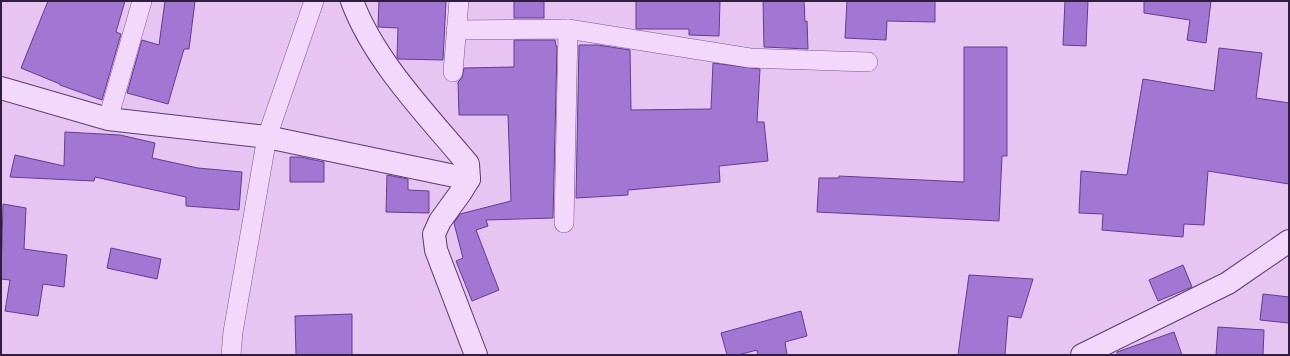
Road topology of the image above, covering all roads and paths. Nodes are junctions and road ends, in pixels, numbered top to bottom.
1 (142, 1) edge
2 (314, 1) edge
3 (352, 1) edge
4 (459, 1) edge
5 (568, 29) junction
6 (456, 30) junction
7 (868, 62) dead end
8 (453, 72) dead end
9 (1, 88) edge
10 (108, 118) junction
11 (267, 137) junction
12 (468, 179) junction
13 (564, 223) dead end
14 (1289, 241) edge
15 (231, 355) edge
16 (476, 355) edge
17 (1082, 355) edge

1 - 10 street
2 - 11 street
3 - 12 street
4 - 6 street
5 - 6 street
5 - 7 street
5 - 13 street
6 - 8 street
9 - 10 street
10 - 11 street
11 - 12 street
11 - 15 street
12 - 16 street
14 - 17 street

